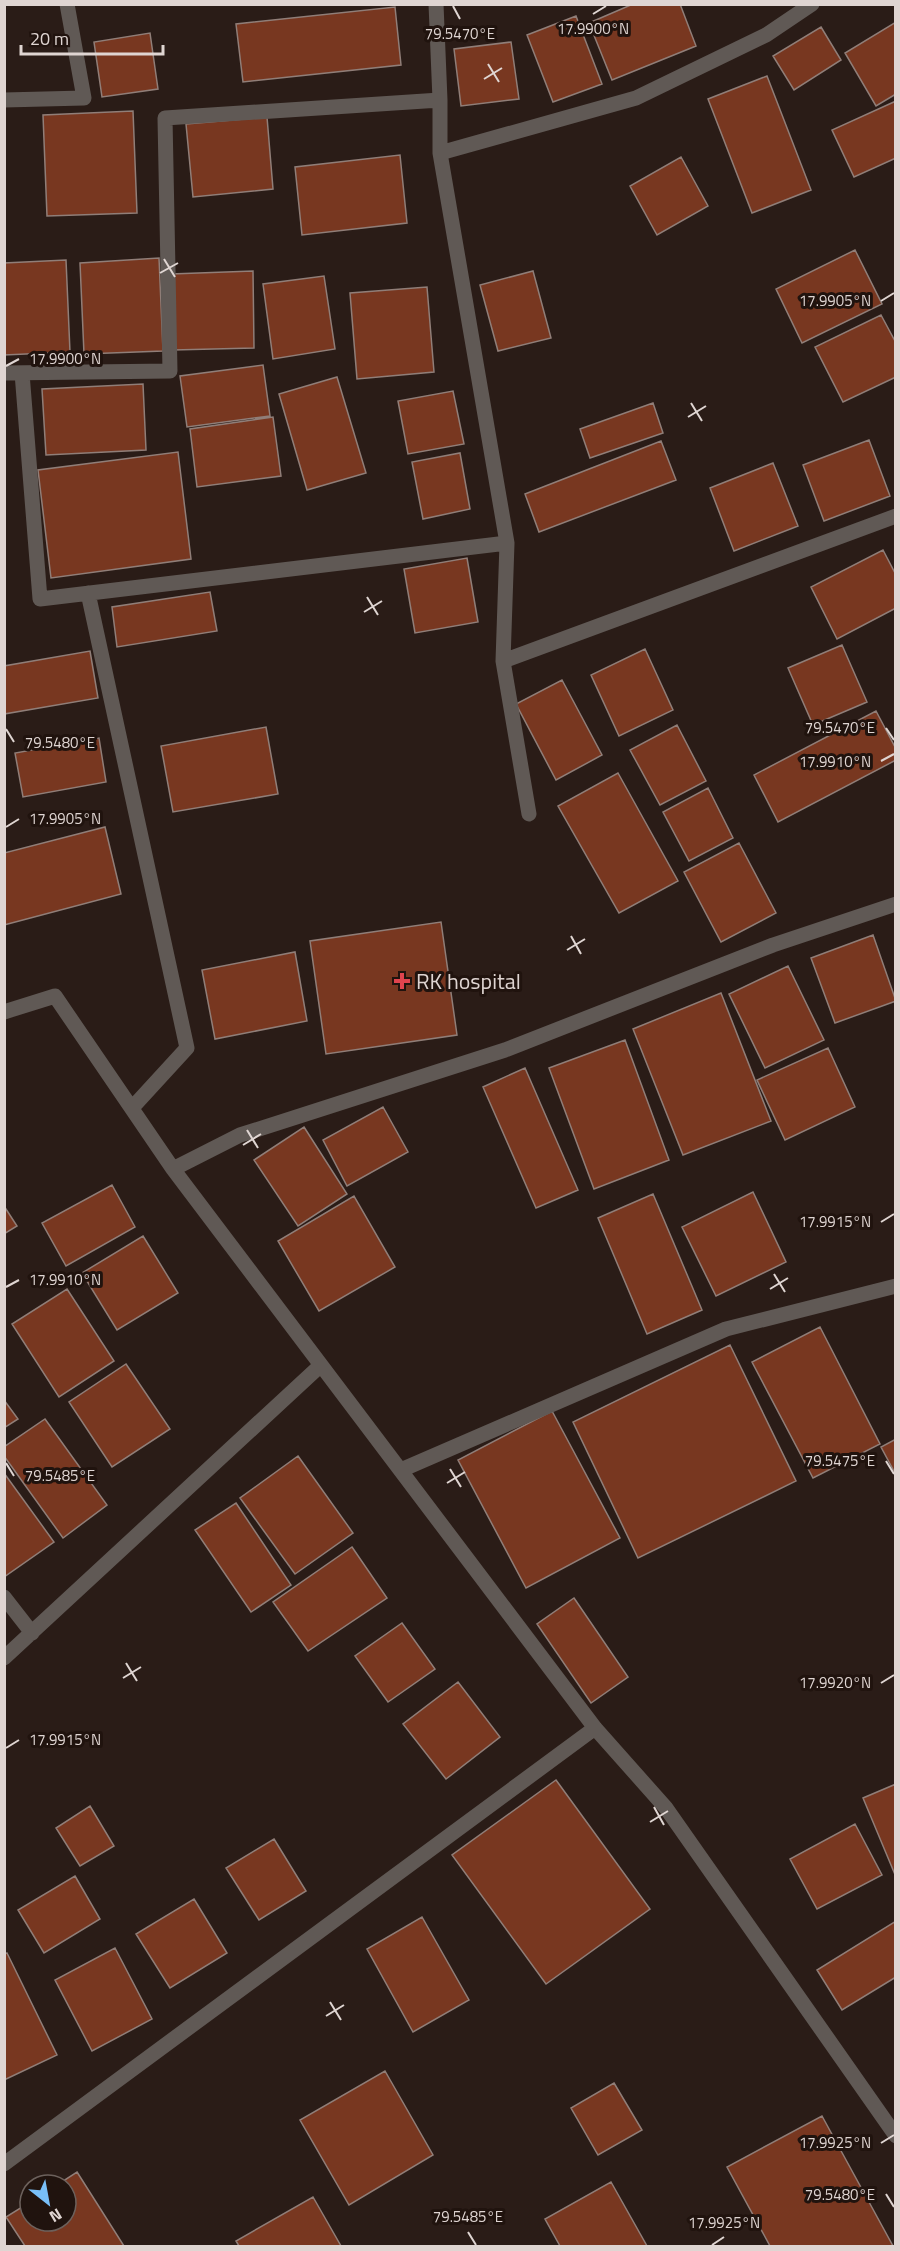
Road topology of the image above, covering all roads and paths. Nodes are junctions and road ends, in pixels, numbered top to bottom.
1 (66, 4) edge
2 (436, 4) edge
3 (812, 4) edge
4 (4, 100) edge
5 (440, 100) junction
6 (440, 153) junction
7 (4, 373) edge
8 (22, 373) junction
9 (896, 516) edge
10 (507, 543) junction
11 (88, 593) junction
12 (503, 661) junction
13 (529, 814) dead end
14 (896, 904) edge
15 (4, 1012) edge
16 (132, 1108) junction
17 (173, 1169) junction
18 (896, 1286) edge
19 (321, 1365) junction
20 (401, 1470) junction
21 (4, 1597) edge
22 (32, 1633) junction
23 (4, 1658) edge
24 (596, 1728) junction
25 (896, 2136) edge
26 (4, 2164) edge

1 - 4 street
2 - 5 street
3 - 6 street
5 - 6 street
5 - 8 street
6 - 10 street
7 - 8 street
8 - 11 street
9 - 12 street
10 - 11 street
10 - 12 street
11 - 16 street
12 - 13 street
14 - 17 street
15 - 16 street
16 - 17 street
17 - 19 street
18 - 20 street
19 - 20 street
19 - 22 street
20 - 24 street
21 - 22 street
22 - 23 street
24 - 25 street
24 - 26 street

